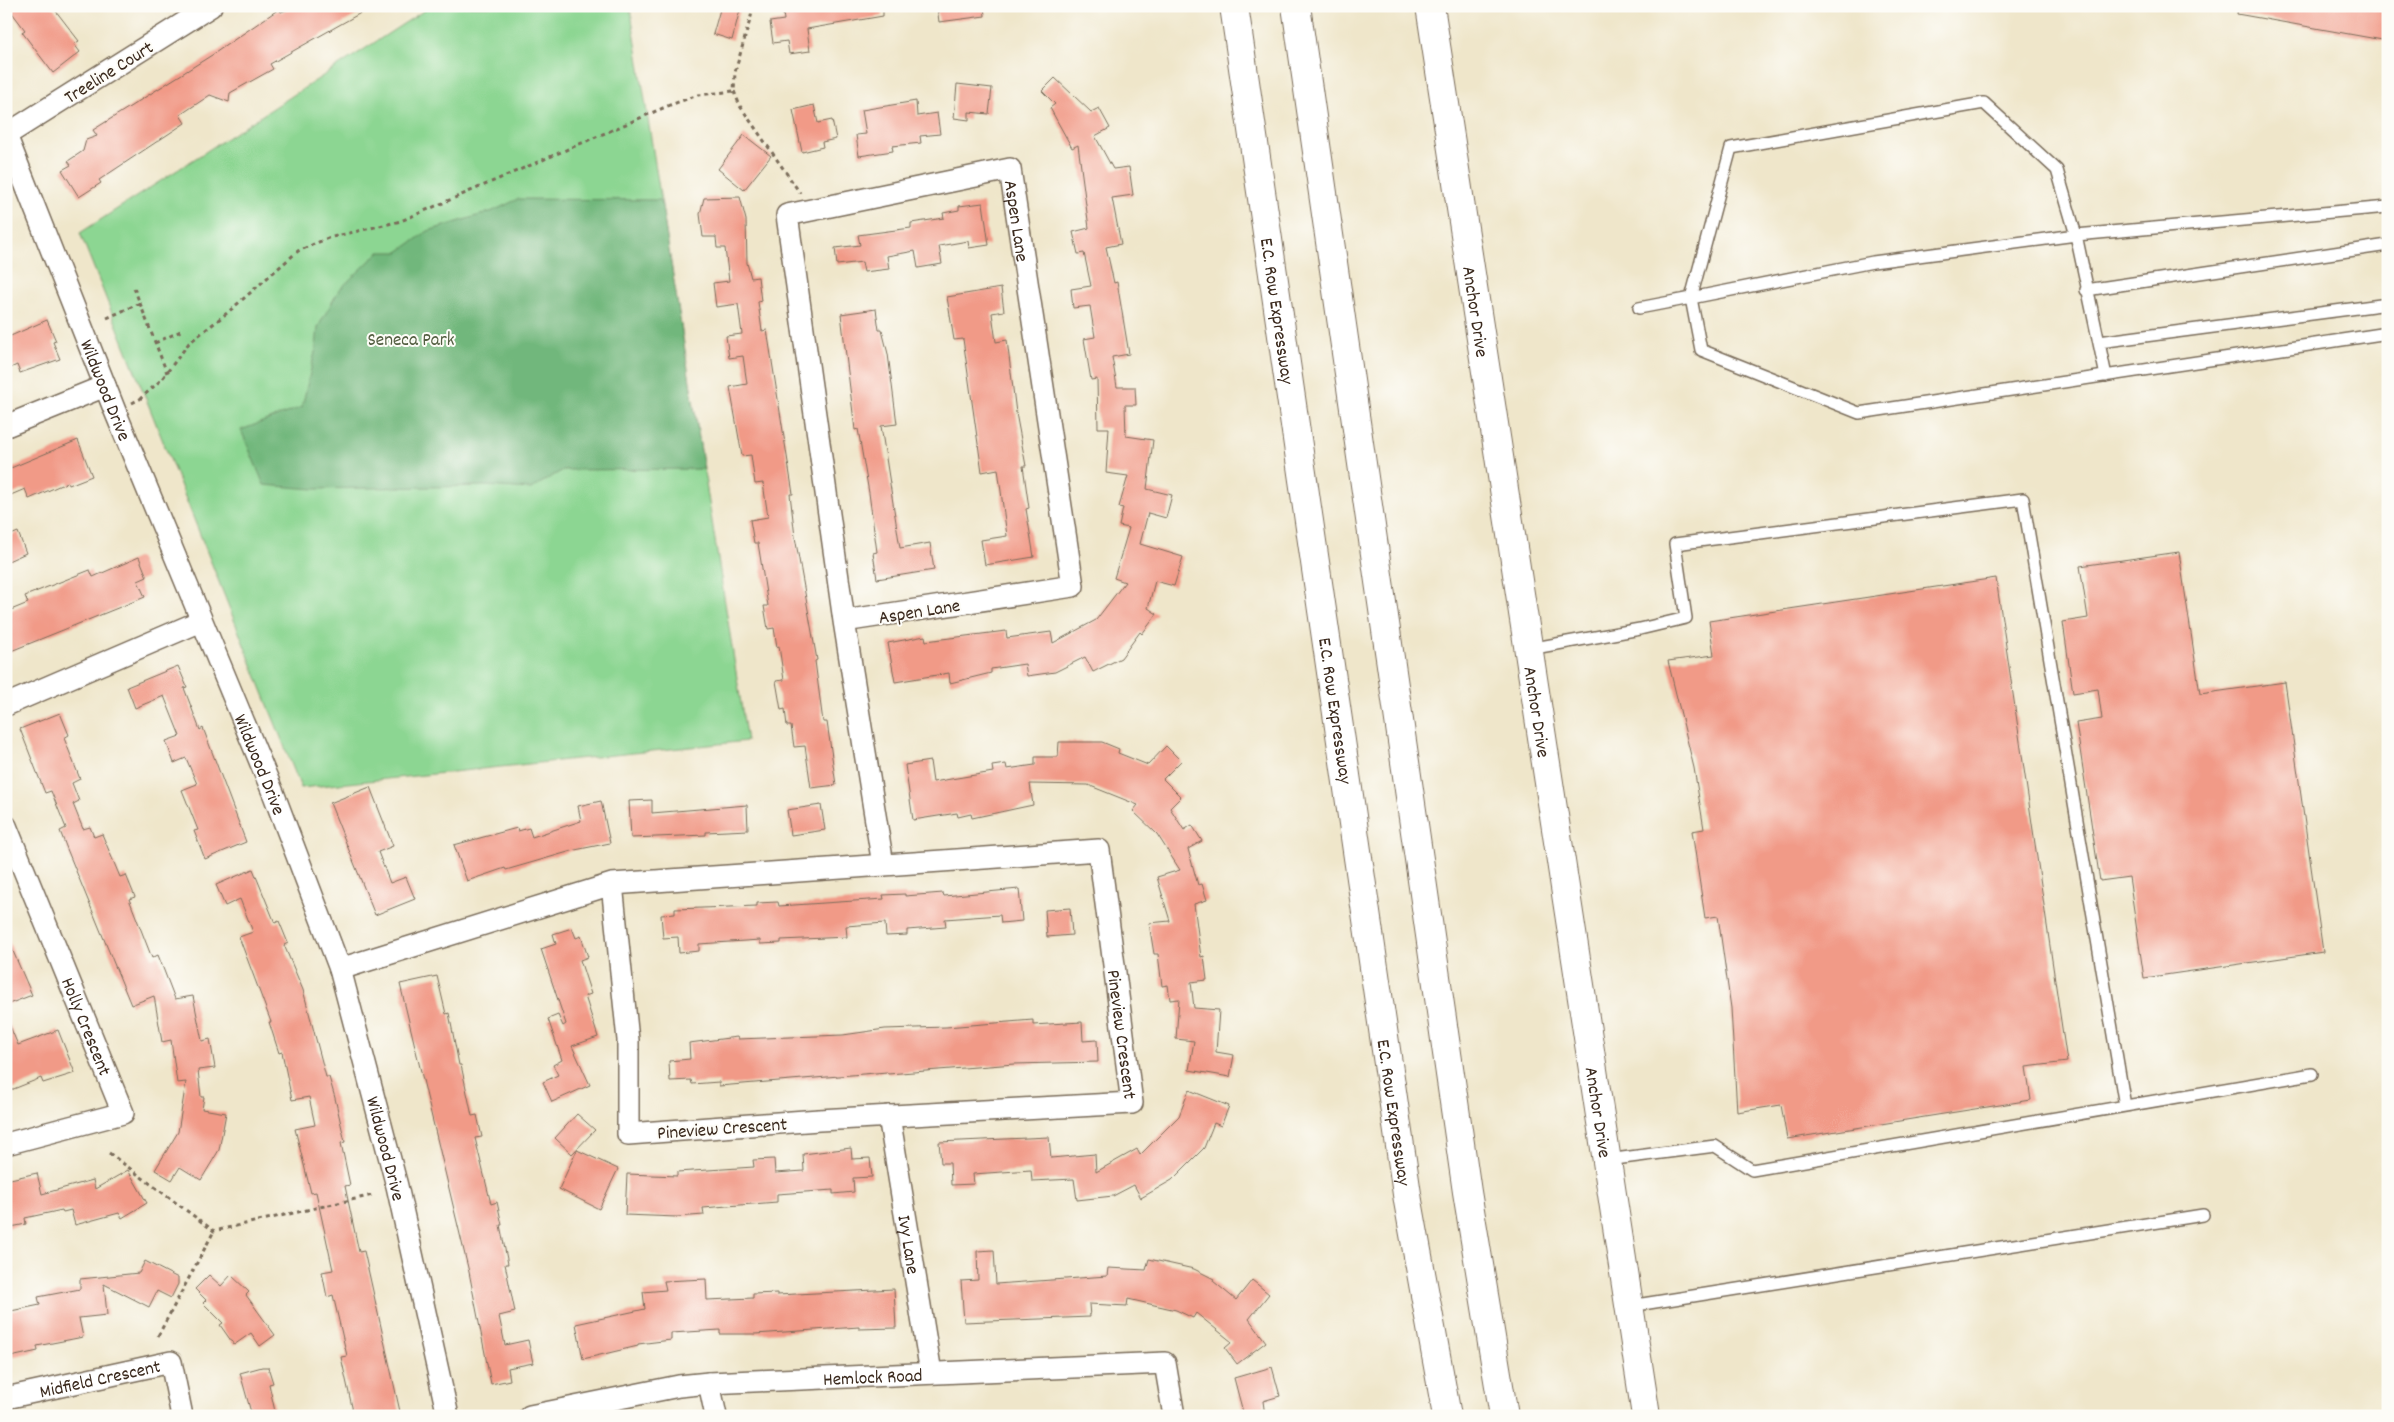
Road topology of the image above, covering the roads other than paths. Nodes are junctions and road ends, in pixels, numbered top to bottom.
1 (211, 6) edge
2 (1234, 6) edge
3 (1296, 6) edge
4 (1430, 6) edge
5 (6, 136) edge
6 (2388, 207) edge
7 (2076, 236) junction
8 (2388, 245) edge
9 (2086, 290) junction
10 (1690, 298) junction
11 (2388, 304) edge
12 (1639, 308) dead end
13 (2388, 333) edge
14 (2098, 342) junction
15 (2106, 376) junction
16 (105, 386) junction
17 (6, 426) edge
18 (201, 621) junction
19 (844, 621) junction
20 (1529, 649) junction
21 (6, 705) edge
22 (6, 826) edge
23 (883, 865) junction
24 (612, 884) junction
25 (340, 969) junction
26 (2312, 1074) dead end
27 (2126, 1106) junction
28 (889, 1116) junction
29 (6, 1144) edge
30 (1607, 1160) junction
31 (2203, 1215) dead end
32 (1630, 1306) junction
33 (932, 1373) junction
34 (709, 1383) junction
35 (6, 1398) edge
36 (182, 1416) edge
37 (448, 1416) edge
38 (530, 1416) edge
39 (716, 1416) edge
40 (1174, 1416) edge
41 (1446, 1416) edge
42 (1504, 1416) edge
43 (1646, 1416) edge

1 - 5 street, Treeline Court
2 - 41 main road, E.C. Row Expressway
3 - 42 main road
4 - 20 main road, Anchor Drive
5 - 16 street, Wildwood Drive
6 - 7 lane
7 - 9 lane
7 - 10 lane
7 - 10 lane
8 - 9 lane
9 - 14 lane
10 - 12 lane
10 - 15 lane
11 - 14 lane
13 - 15 lane
14 - 15 lane
16 - 17 street
16 - 18 street, Wildwood Drive
18 - 21 street
18 - 25 street, Wildwood Drive
19 - 19 street, Aspen Lane
19 - 23 street, Aspen Lane
20 - 27 lane
20 - 30 main road, Anchor Drive
22 - 29 street, Holly Crescent
23 - 24 street, Pineview Crescent
23 - 28 street, Pineview Crescent
24 - 25 street, Pineview Crescent
24 - 28 street, Pineview Crescent
25 - 37 street, Wildwood Drive
26 - 27 lane
27 - 30 lane
28 - 33 street, Ivy Lane
30 - 32 main road, Anchor Drive
31 - 32 lane
32 - 43 main road, Anchor Drive
33 - 34 street, Hemlock Road
33 - 40 street, Hemlock Road
34 - 38 street, Hemlock Road
34 - 39 street
35 - 36 street, Midfield Crescent

